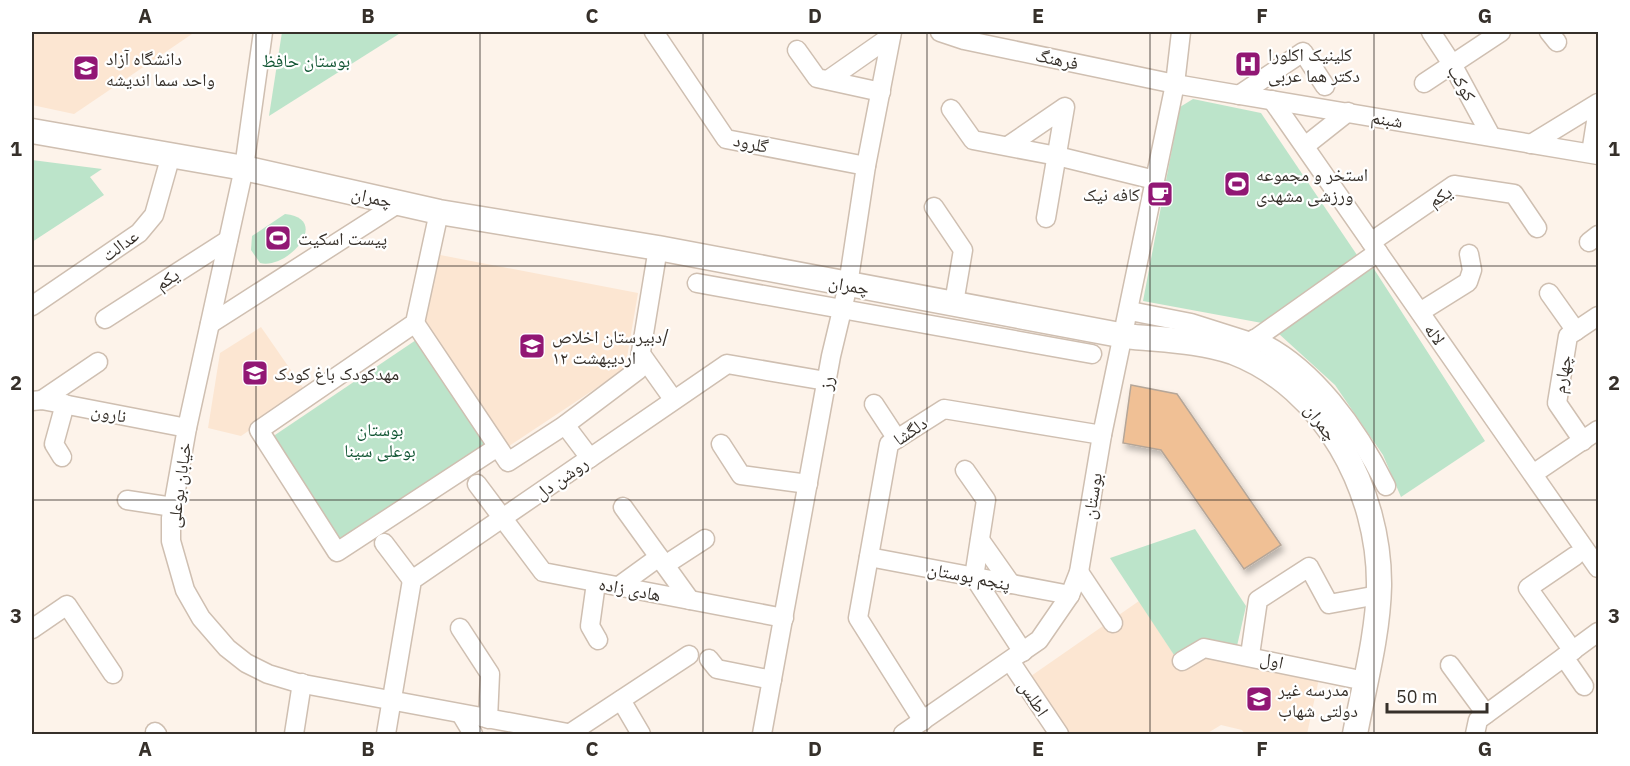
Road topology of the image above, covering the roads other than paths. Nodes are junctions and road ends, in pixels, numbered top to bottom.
1 (263, 32) edge
2 (654, 32) edge
3 (940, 32) edge
4 (1181, 32) edge
5 (1431, 32) edge
6 (1501, 32) edge
7 (892, 34) edge
8 (797, 50) dead end
9 (1452, 64) junction
10 (828, 80) junction
11 (1424, 83) dead end
12 (1175, 84) junction
13 (1325, 86) dead end
14 (880, 92) junction
15 (1239, 94) junction
16 (1272, 100) junction
17 (1599, 103) edge
18 (951, 109) dead end
19 (1599, 109) edge
20 (1348, 112) junction
21 (32, 131) edge
22 (1491, 136) junction
23 (1532, 144) junction
24 (1008, 146) junction
25 (1305, 146) junction
26 (1595, 154) edge
27 (171, 155) junction
28 (1057, 156) junction
29 (866, 166) junction
30 (244, 168) junction
31 (1155, 180) junction
32 (399, 203) junction
33 (934, 207) dead end
34 (439, 212) junction
35 (1046, 218) dead end
36 (1537, 228) dead end
37 (228, 240) junction
38 (1374, 247) junction
39 (658, 248) junction
40 (1468, 254) dead end
41 (697, 283) dead end
42 (848, 285) junction
43 (1549, 293) dead end
44 (954, 303) junction
45 (32, 306) edge
46 (842, 309) junction
47 (1130, 311) junction
48 (1420, 312) junction
49 (1599, 316) edge
50 (105, 319) dead end
51 (415, 323) junction
52 (210, 324) junction
53 (1576, 331) junction
54 (1125, 336) junction
55 (1254, 339) junction
56 (1092, 354) dead end
57 (647, 360) junction
58 (98, 362) dead end
59 (826, 381) junction
60 (673, 399) junction
61 (37, 401) edge
62 (65, 404) junction
63 (874, 404) dead end
64 (565, 425) junction
65 (187, 428) junction
66 (1599, 430) edge
67 (1102, 435) junction
68 (897, 439) junction
69 (1583, 441) junction
70 (721, 444) dead end
71 (496, 448) junction
72 (62, 457) dead end
73 (590, 458) junction
74 (965, 470) dead end
75 (1533, 474) junction
76 (477, 484) dead end
77 (808, 484) junction
78 (1386, 486) dead end
79 (127, 500) dead end
80 (172, 507) junction
81 (623, 507) dead end
82 (502, 518) junction
83 (705, 539) dead end
84 (980, 540) junction
85 (384, 543) dead end
86 (1575, 556) dead end
87 (869, 557) junction
88 (662, 561) junction
89 (1599, 568) edge
90 (1079, 572) junction
91 (974, 577) junction
92 (412, 580) junction
93 (596, 582) junction
94 (1011, 584) junction
95 (619, 586) junction
96 (1070, 595) junction
97 (1378, 595) junction
98 (690, 600) junction
99 (784, 618) junction
100 (1113, 623) dead end
101 (32, 628) edge
102 (460, 628) dead end
103 (1599, 633) edge
104 (598, 640) dead end
105 (1568, 654) junction
106 (689, 655) dead end
107 (1250, 655) junction
108 (1016, 656) junction
109 (710, 659) dead end
110 (1182, 661) dead end
111 (1450, 664) dead end
112 (113, 674) dead end
113 (772, 680) junction
114 (1365, 681) junction
115 (302, 683) junction
116 (1584, 686) dead end
117 (621, 700) junction
118 (393, 701) junction
119 (461, 714) junction
120 (1486, 714) junction
121 (488, 719) junction
122 (923, 726) edge
123 (512, 730) edge
124 (571, 734) edge
125 (294, 735) edge
126 (386, 735) edge
127 (473, 735) edge
128 (641, 735) edge
129 (762, 735) edge
130 (903, 735) edge
131 (1059, 735) edge
132 (1355, 735) edge
133 (1475, 735) edge

1 - 30 street, خیابان بوعلی
2 - 29 street, گلرود
3 - 12 street, فرهنگ
4 - 12 street, بوستان
5 - 9 street, کوکب
6 - 9 street
7 - 10 street
7 - 14 street, رز
8 - 10 street
9 - 11 street
9 - 22 street, کوکب
10 - 14 street
12 - 15 street, شبنم
12 - 31 street, بوستان
13 - 15 street
14 - 29 street, رز
15 - 16 street, شبنم
16 - 20 street, شبنم
16 - 25 street, لاله
17 - 23 street
18 - 24 street
19 - 26 street
20 - 22 street, شبنم
20 - 25 street
21 - 27 main road, چمران
22 - 23 street, شبنم
23 - 26 street, شبنم
24 - 28 street
24 - 28 street
25 - 38 street, لاله
27 - 30 main road, چمران
27 - 45 street, عدالت
28 - 31 street
28 - 35 street
29 - 42 street, رز
30 - 32 main road, چمران
30 - 37 street, خیابان بوعلی
31 - 47 street, بوستان
32 - 34 main road, چمران
32 - 52 street
33 - 44 street
34 - 39 main road, چمران
34 - 51 street
36 - 38 street, یکم
37 - 50 street, یکم
37 - 52 street, خیابان بوعلی
38 - 48 street, لاله
38 - 55 street, یکم
39 - 42 main road, چمران
39 - 57 street
40 - 48 street
41 - 46 street
42 - 44 main road, چمران
42 - 46 street, رز
43 - 53 street
44 - 54 main road, چمران
46 - 56 street
46 - 59 street, رز
47 - 54 street, بوستان
47 - 55 street
48 - 75 street, لاله
49 - 53 street, چهارم
51 - 71 street
51 - 71 street
52 - 65 street, خیابان بوعلی
53 - 69 street, چهارم
54 - 67 street, بوستان
54 - 97 main road, چمران
55 - 78 street
57 - 60 street
57 - 64 street
58 - 61 street
59 - 60 street, روشن دل
59 - 77 street, رز
60 - 73 street, روشن دل
61 - 62 street, نارون
62 - 65 street, نارون
62 - 72 street
63 - 68 street
64 - 71 street
64 - 73 street
65 - 80 street, خیابان بوعلی
66 - 69 street
67 - 68 street, دلگشا
67 - 90 street, بوستان
68 - 87 street, دلگشا
69 - 75 street
70 - 77 street
73 - 82 street, روشن دل
74 - 84 street
75 - 89 street, لاله
76 - 82 street, هادی زاده
77 - 99 street, رز
79 - 80 street
80 - 115 street, خیابان بوعلی
81 - 88 street
82 - 92 street, روشن دل
82 - 93 street, هادی زاده
83 - 88 street
84 - 91 street
84 - 94 street
85 - 92 street
86 - 105 street
87 - 91 street, پنجم بوستان
87 - 122 street, دلگشا
88 - 95 street
88 - 98 street
90 - 96 street, بوستان
90 - 100 street
91 - 94 street, پنجم بوستان
91 - 108 street, اطلس
92 - 118 street
93 - 95 street, هادی زاده
93 - 104 street
94 - 96 street, پنجم بوستان
95 - 98 street, هادی زاده
96 - 108 street, بوستان
97 - 107 street
97 - 114 main road, چمران
98 - 99 street, هادی زاده
99 - 113 street, رز
101 - 112 street
102 - 121 street
103 - 105 street
105 - 116 street
105 - 120 street
106 - 117 street
107 - 110 street, اول
107 - 114 street, اول
108 - 122 street, بوستان
108 - 131 street, اطلس
109 - 113 street
111 - 120 street
113 - 129 street, رز
114 - 132 main road, چمران
115 - 118 street, خیابان بوعلی
115 - 125 street
117 - 124 street
117 - 128 street
118 - 119 street, خیابان بوعلی
118 - 126 street
119 - 121 street, خیابان بوعلی
119 - 127 street
120 - 133 street
121 - 123 street, خیابان بوعلی
122 - 130 street, بوستان
123 - 124 street, خیابان بوعلی

